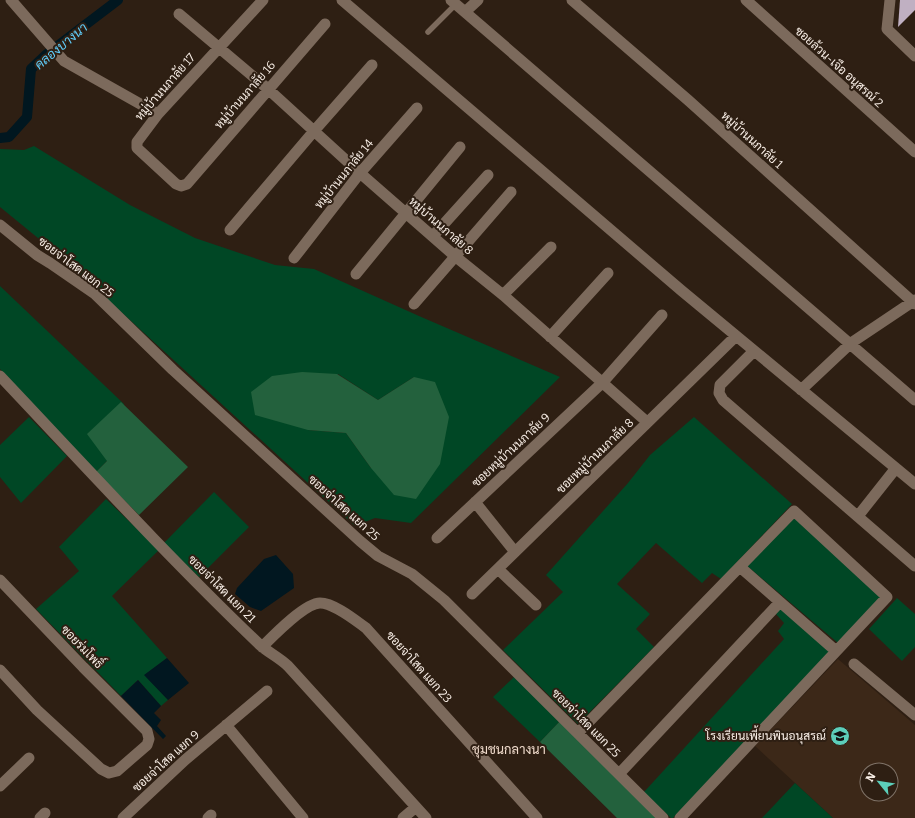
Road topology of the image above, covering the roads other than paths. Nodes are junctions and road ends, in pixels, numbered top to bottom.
1 (11, 0) edge
2 (263, 0) edge
3 (342, 0) edge
4 (478, 0) edge
5 (572, 0) edge
6 (746, 0) edge
7 (890, 0) edge
8 (454, 2) edge
9 (465, 12) junction
10 (179, 14) dead end
11 (325, 24) dead end
12 (428, 32) dead end
13 (219, 47) junction
14 (915, 56) edge
15 (372, 65) dead end
16 (268, 88) junction
17 (417, 108) dead end
18 (158, 114) junction
19 (314, 131) junction
20 (460, 147) dead end
21 (915, 152) edge
22 (360, 173) junction
23 (488, 175) dead end
24 (187, 184) joint
25 (510, 192) dead end
26 (406, 213) junction
27 (0, 225) edge
28 (230, 230) dead end
29 (433, 236) junction
30 (551, 247) dead end
31 (456, 257) junction
32 (294, 258) dead end
33 (608, 273) dead end
34 (356, 274) dead end
35 (503, 295) junction
36 (914, 302) edge
37 (414, 304) dead end
38 (662, 315) dead end
39 (736, 336) junction
40 (550, 337) junction
41 (851, 343) junction
42 (754, 351) junction
43 (0, 376) edge
44 (602, 383) junction
45 (801, 390) junction
46 (915, 400) edge
47 (647, 422) junction
48 (896, 468) junction
49 (915, 484) edge
50 (475, 502) junction
51 (858, 516) junction
52 (437, 538) dead end
53 (515, 552) junction
54 (915, 566) edge
55 (740, 567) junction
56 (498, 569) junction
57 (0, 580) edge
58 (472, 594) dead end
59 (780, 602) junction
60 (536, 605) dead end
61 (262, 647) junction
62 (836, 651) junction
63 (854, 664) dead end
64 (0, 670) edge
65 (267, 691) dead end
66 (915, 715) edge
67 (226, 725) junction
68 (578, 733) junction
69 (29, 758) dead end
70 (619, 774) junction
71 (0, 786) edge
72 (416, 806) junction
73 (123, 818) edge
74 (303, 818) edge
75 (404, 818) edge
76 (426, 818) edge
77 (537, 818) edge
78 (664, 818) edge
79 (680, 818) edge

1 - 18 street
2 - 13 street, หมู่บ้านนภาลัย 17
3 - 39 street
4 - 9 street
5 - 36 street, หมู่บ้านนภาลัย 1
6 - 21 street, ซอยล้วน-เจือ อนุสรณ์ 2
7 - 14 street
8 - 9 street
8 - 12 lane
9 - 41 street
10 - 13 street, หมู่บ้านนภาลัย 8
11 - 16 street, หมู่บ้านนภาลัย 16
13 - 16 street, หมู่บ้านนภาลัย 8
13 - 18 street, หมู่บ้านนภาลัย 17
15 - 19 street
16 - 19 street, หมู่บ้านนภาลัย 8
16 - 24 street, หมู่บ้านนภาลัย 16
17 - 22 street, หมู่บ้านนภาลัย 14
18 - 24 street, หมู่บ้านนภาลัย 17
19 - 22 street, หมู่บ้านนภาลัย 8
19 - 28 street
20 - 26 street
22 - 26 street, หมู่บ้านนภาลัย 8
22 - 32 street, หมู่บ้านนภาลัย 14
23 - 29 street
25 - 31 street
26 - 29 street, หมู่บ้านนภาลัย 8
26 - 34 street
27 - 68 street, ซอยจ่าโสด แยก 25
29 - 31 street, หมู่บ้านนภาลัย 8
30 - 35 street
31 - 35 street, หมู่บ้านนภาลัย 8
31 - 37 street
33 - 40 street
35 - 40 street, หมู่บ้านนภาลัย 8
36 - 41 street
38 - 44 street, ซอยหมู่บ้านนภาลัย 9
39 - 42 street
39 - 47 street, ซอยหมู่บ้านนภาลัย 8
40 - 44 street, หมู่บ้านนภาลัย 8
41 - 45 street
41 - 46 street
42 - 45 street
42 - 51 street
43 - 61 street, ซอยจ่าโสด แยก 21
44 - 47 street, หมู่บ้านนภาลัย 8
44 - 50 street, ซอยหมู่บ้านนภาลัย 9
45 - 48 street
47 - 53 street, ซอยหมู่บ้านนภาลัย 8
48 - 49 street
48 - 51 street
50 - 52 street, ซอยหมู่บ้านนภาลัย 9
50 - 53 street
51 - 54 street
53 - 56 street, ซอยหมู่บ้านนภาลัย 8
55 - 59 street
55 - 62 street
55 - 68 street
56 - 58 street, ซอยหมู่บ้านนภาลัย 8
56 - 60 street
57 - 64 street, ซอยร่มโพธิ์
59 - 62 street
59 - 70 street
61 - 72 street, ซอยจ่าโสด แยก 21
61 - 77 street, ซอยจ่าโสด แยก 23
62 - 79 street
63 - 66 street
65 - 67 street, ซอยจ่าโสด แยก 9
67 - 73 street, ซอยจ่าโสด แยก 9
67 - 74 street
68 - 70 street, ซอยจ่าโสด แยก 25
69 - 71 street
70 - 78 street, ซอยจ่าโสด แยก 25
72 - 75 street
72 - 76 street, ซอยจ่าโสด แยก 21

